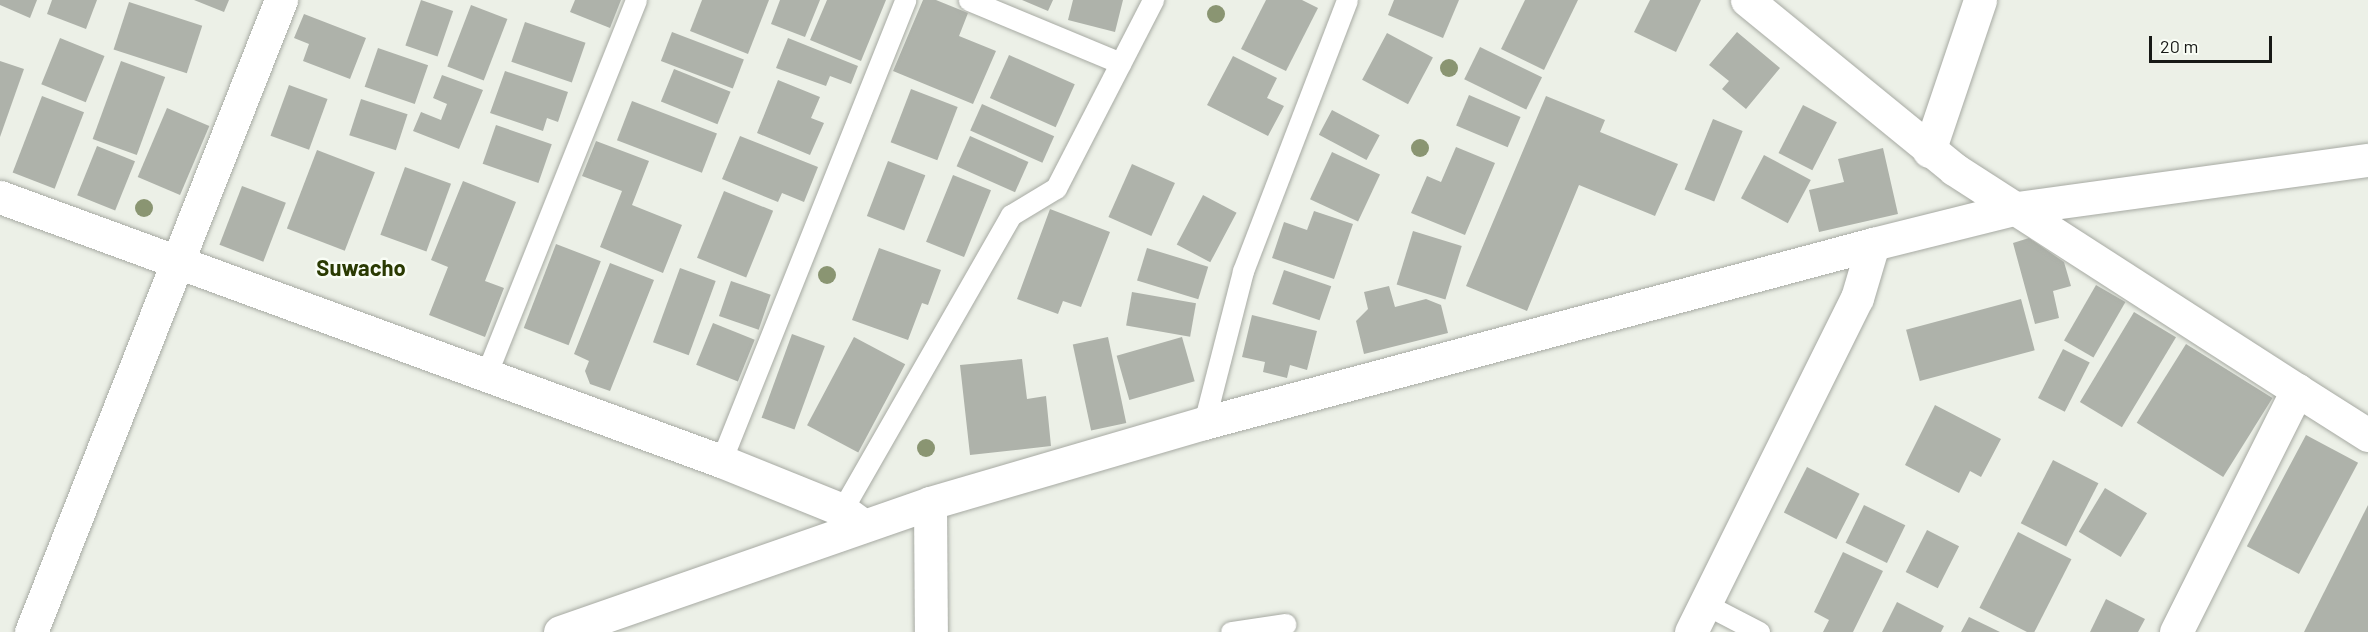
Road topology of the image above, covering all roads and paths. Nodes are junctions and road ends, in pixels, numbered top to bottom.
1 (281, 0) edge
2 (636, 0) edge
3 (905, 0) edge
4 (969, 0) edge
5 (1153, 0) edge
6 (1347, 0) edge
7 (1747, 0) edge
8 (1980, 0) edge
9 (1120, 63) junction
10 (1929, 150) junction
11 (2368, 160) edge
12 (0, 197) edge
13 (2017, 208) junction
14 (1873, 244) junction
15 (175, 262) junction
16 (486, 375) junction
17 (2297, 390) junction
18 (1204, 423) junction
19 (2368, 435) edge
20 (721, 461) junction
21 (930, 503) junction
22 (853, 518) junction
23 (1698, 618) edge
24 (1285, 624) dead end
25 (31, 632) edge
26 (560, 632) edge
27 (931, 632) edge
28 (1231, 632) edge
29 (1759, 632) edge
30 (2176, 632) edge

1 - 15 street
2 - 16 lane
3 - 20 lane
4 - 9 lane
5 - 9 lane
6 - 18 lane
7 - 10 street
8 - 10 street
9 - 22 lane
10 - 13 street
11 - 13 street
12 - 15 street
13 - 14 street
13 - 17 street
14 - 18 street
14 - 23 street
15 - 16 street
15 - 25 street
16 - 20 street
17 - 19 street
17 - 30 street
18 - 21 street
20 - 22 street
21 - 22 street
21 - 27 street
22 - 26 street
23 - 29 lane
24 - 28 lane

